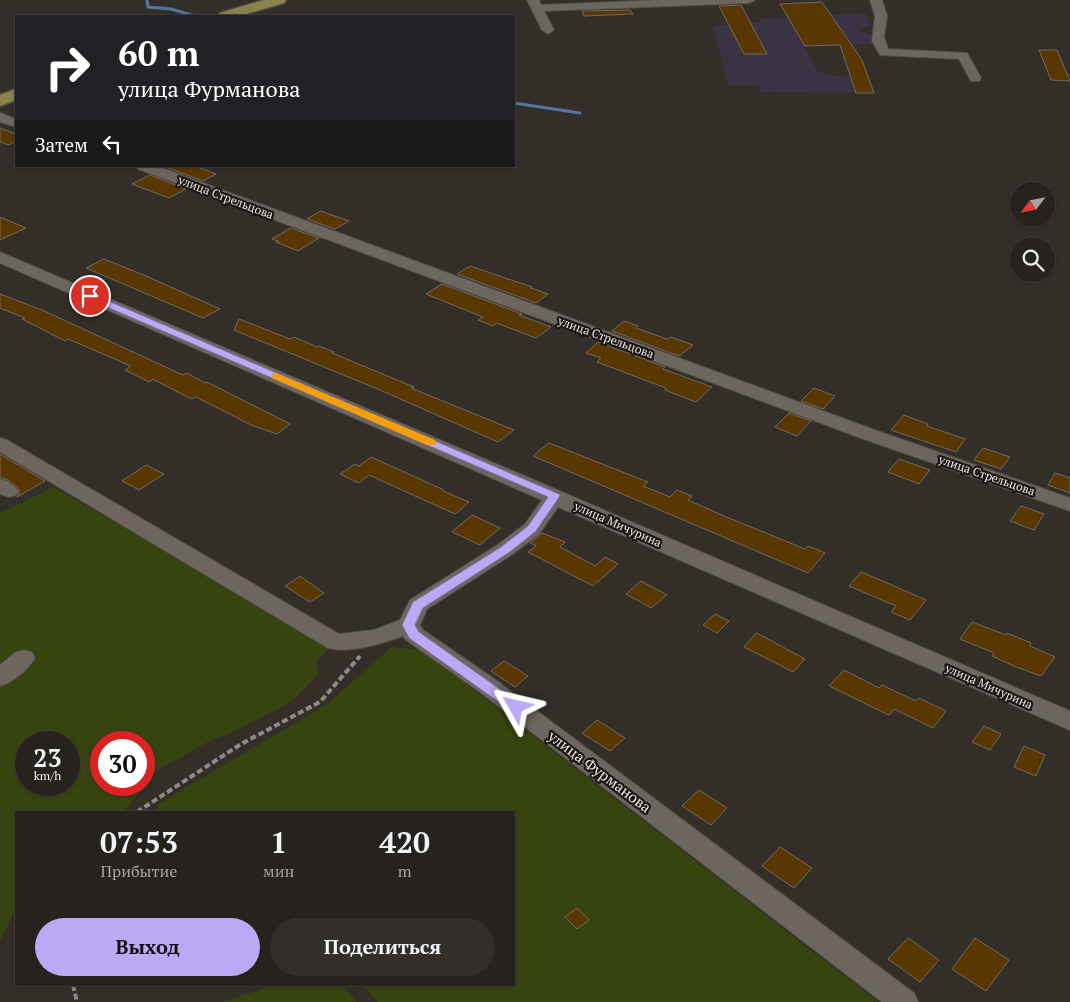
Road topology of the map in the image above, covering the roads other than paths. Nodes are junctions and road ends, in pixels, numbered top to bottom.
1 (279, 0) edge
2 (749, 0) edge
3 (876, 0) edge
4 (536, 4) edge
5 (228, 15) edge
6 (548, 30) dead end
7 (975, 78) dead end
8 (15, 94) edge
9 (0, 101) edge
10 (0, 117) edge
11 (15, 122) edge
12 (146, 167) edge
13 (0, 257) edge
14 (0, 444) edge
15 (555, 496) junction
16 (1070, 504) edge
17 (409, 625) junction
18 (24, 658) dead end
19 (0, 678) edge
20 (1070, 721) edge
21 (904, 1002) edge

1 - 5 main road
2 - 4 street
3 - 7 street
4 - 6 street
8 - 9 main road
10 - 11 street
12 - 16 street, улица Стрельцова
13 - 15 street, улица Мичурина
14 - 17 street
15 - 17 street
15 - 20 street, улица Мичурина
17 - 21 street, улица Фурманова
18 - 19 street

